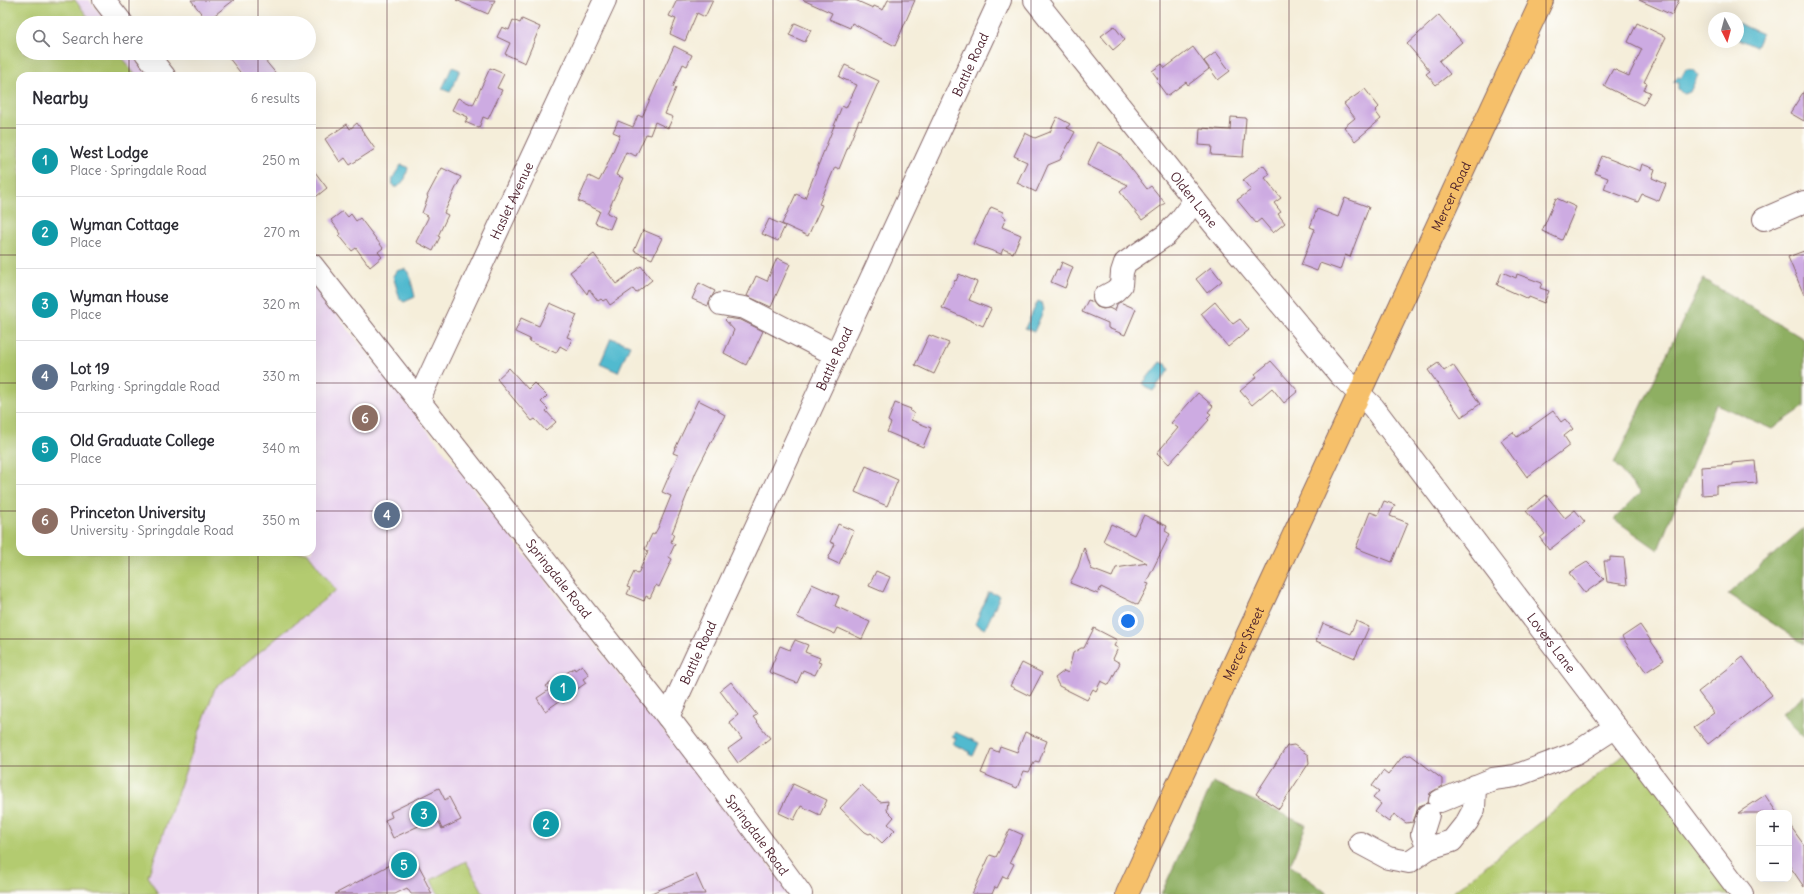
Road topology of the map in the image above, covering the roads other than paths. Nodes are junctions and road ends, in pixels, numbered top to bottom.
1 (104, 0) edge
2 (605, 0) edge
3 (1000, 0) edge
4 (1036, 0) edge
5 (1542, 0) edge
6 (117, 16) edge
7 (151, 60) edge
8 (161, 72) edge
9 (1194, 201) junction
10 (1804, 202) edge
11 (1764, 219) dead end
12 (316, 270) edge
13 (1104, 297) dead end
14 (721, 304) dead end
15 (836, 355) junction
16 (1359, 393) junction
17 (418, 401) junction
18 (668, 718) junction
19 (1616, 727) junction
20 (1475, 786) junction
21 (1360, 844) dead end
22 (1429, 848) junction
23 (801, 894) edge
24 (1127, 894) edge
25 (1742, 894) edge

1 - 6 street
2 - 17 street, Haslet Avenue
3 - 15 street, Battle Road
4 - 9 street, Olden Lane
5 - 16 main road, Mercer Road
7 - 8 street
9 - 13 street
9 - 16 street, Olden Lane
10 - 11 street
12 - 17 street, Springdale Road
14 - 15 street
15 - 18 street, Battle Road
16 - 19 street, Lovers Lane
16 - 24 main road, Mercer Street
17 - 18 street, Springdale Road
18 - 23 street, Springdale Road
19 - 20 street
19 - 25 street, Lovers Lane
20 - 22 street
20 - 22 street
21 - 22 street

